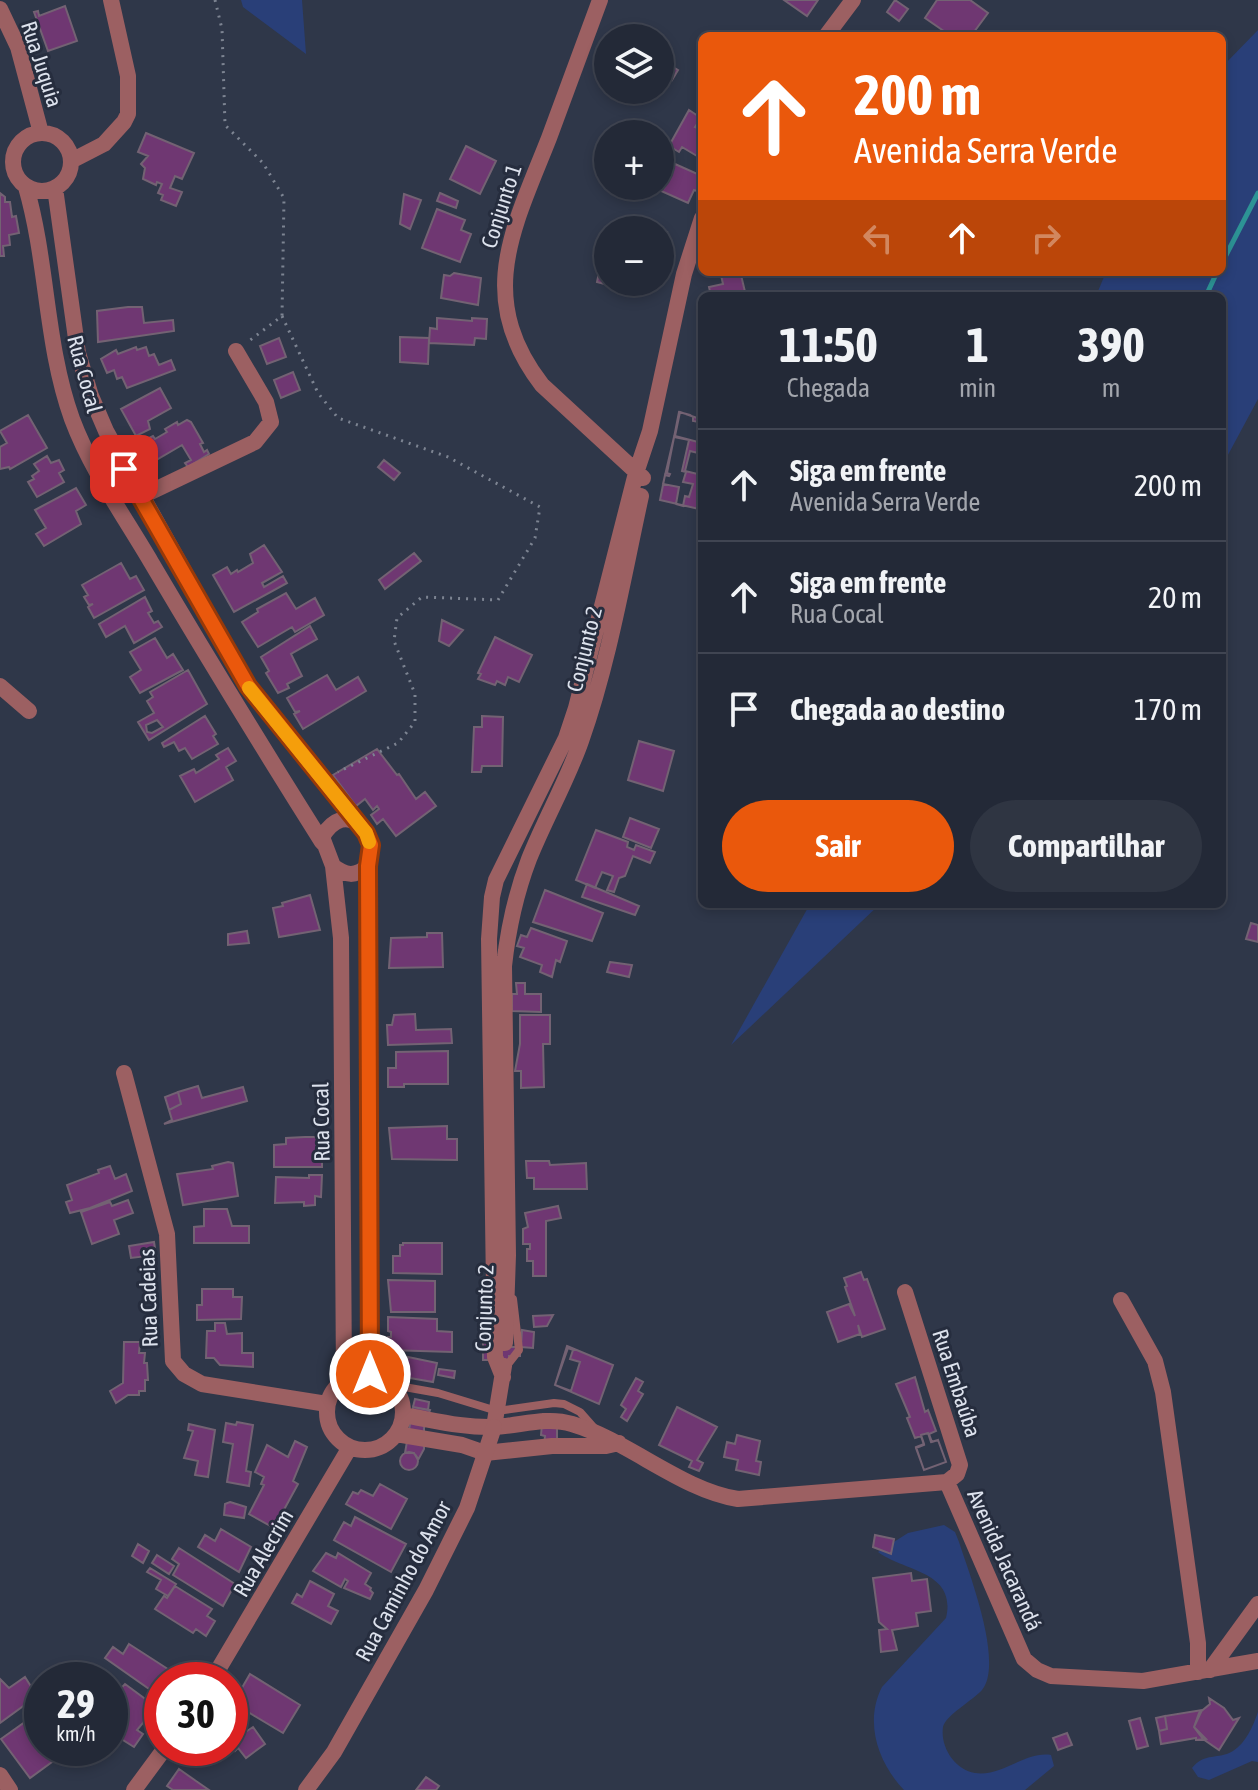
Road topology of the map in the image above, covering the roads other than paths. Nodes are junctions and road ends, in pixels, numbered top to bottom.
1 (111, 0) edge
2 (600, 0) edge
3 (853, 0) edge
4 (0, 9) edge
5 (829, 32) edge
6 (41, 133) junction
7 (71, 161) junction
8 (7, 168) edge
9 (26, 187) junction
10 (55, 188) junction
11 (698, 230) edge
12 (236, 351) road end
13 (640, 476) junction
14 (140, 497) junction
15 (0, 686) edge
16 (583, 710) junction
17 (29, 711) dead end
18 (356, 822) junction
19 (322, 842) junction
20 (333, 866) junction
21 (368, 866) junction
22 (497, 966) junction
23 (124, 1073) dead end
24 (905, 1292) dead end
25 (1121, 1300) dead end
26 (504, 1373) joint
27 (370, 1374) junction
28 (344, 1379) junction
29 (393, 1385) junction
30 (327, 1404) junction
31 (403, 1415) junction
32 (496, 1419) junction
33 (396, 1434) junction
34 (608, 1441) junction
35 (350, 1447) junction
36 (485, 1453) junction
37 (947, 1482) junction
38 (1258, 1604) edge
39 (1258, 1661) edge
40 (223, 1662) edge
41 (1204, 1671) junction
42 (152, 1766) edge
43 (0, 1775) edge
44 (10, 1790) edge
45 (134, 1790) edge
46 (306, 1790) edge

1 - 7 street
2 - 13 street, Conjunto 1
3 - 5 street
4 - 6 street, Rua Juquia
6 - 7 street
6 - 8 street
7 - 10 street
8 - 9 street
9 - 10 street
9 - 19 street, Rua Cocal
10 - 14 street, Rua Cocal
11 - 13 street, Conjunto 2
12 - 14 street
13 - 16 street, Conjunto 2
14 - 18 street, Rua Cocal
15 - 17 street
16 - 22 street, Conjunto 2
16 - 22 street, Conjunto 2
18 - 19 street
18 - 21 street
19 - 20 street
20 - 21 street
20 - 28 street, Rua Cocal
21 - 27 street
22 - 26 street, Conjunto 2
23 - 30 street, Rua Cadeias
24 - 37 street, Rua Embaúba
25 - 41 street
26 - 32 street, Rua Caminho do Amor
27 - 28 street
27 - 29 street
28 - 30 street
29 - 31 street
29 - 32 lane
30 - 35 street
31 - 32 street, Avenida Jacarandá
31 - 33 street
32 - 34 street, Avenida Jacarandá
32 - 36 street, Rua Caminho do Amor
33 - 35 street
33 - 36 street
34 - 36 street
34 - 37 street, Avenida Jacarandá
35 - 40 street, Rua Alecrim
36 - 46 street, Rua Caminho do Amor
37 - 41 street, Avenida Jacarandá
38 - 41 street
39 - 41 street, Avenida Jacarandá
42 - 45 street
43 - 44 street

